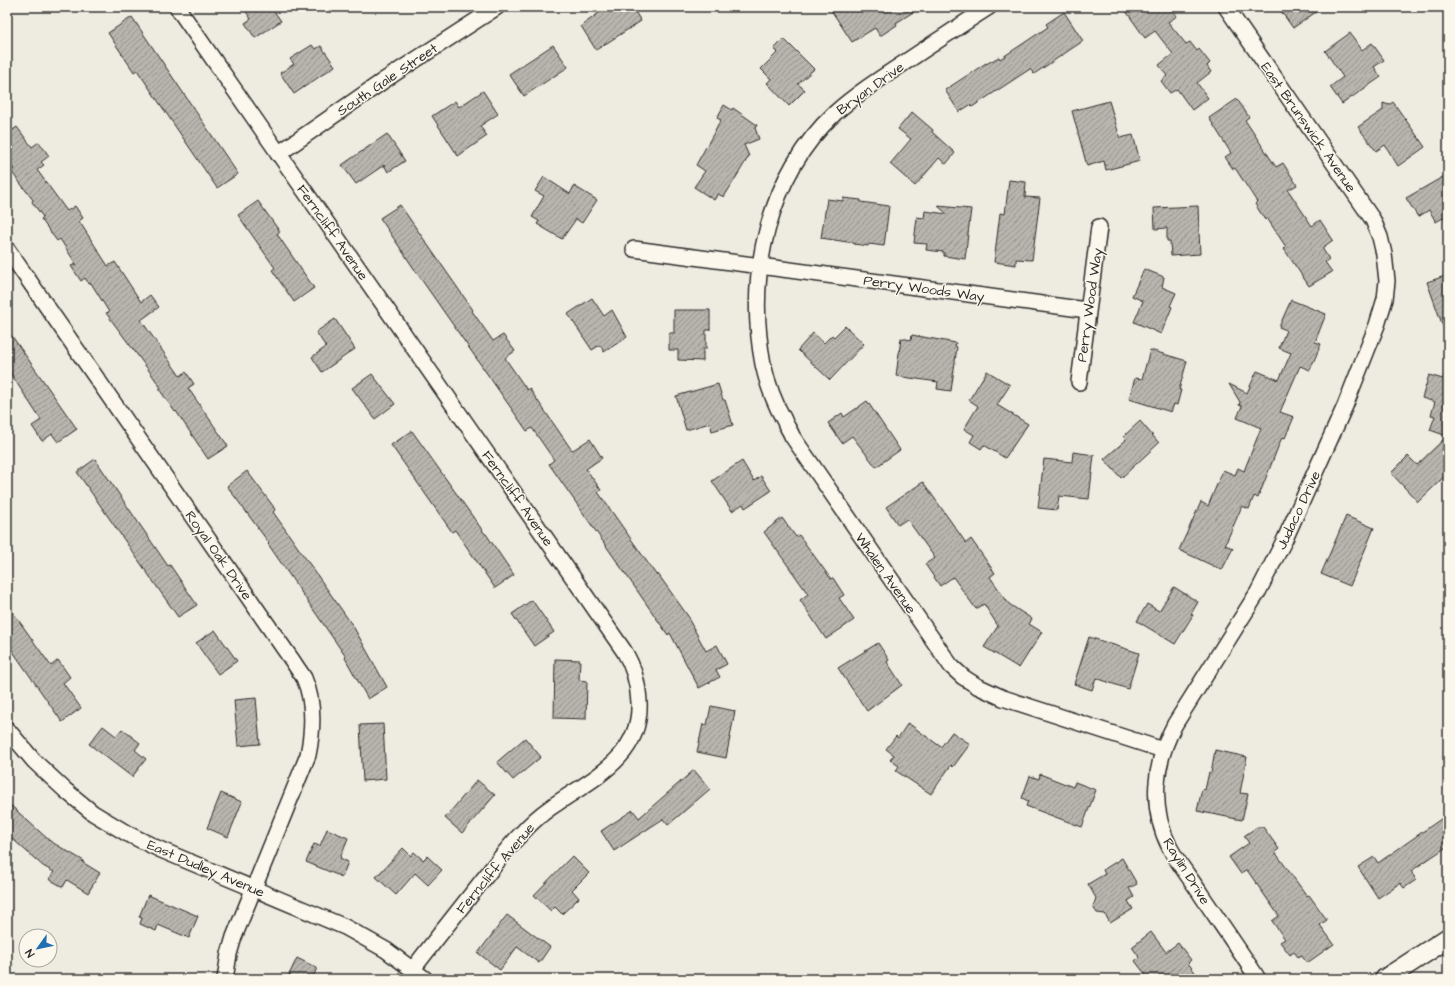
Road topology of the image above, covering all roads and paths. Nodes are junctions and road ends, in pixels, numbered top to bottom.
1 (177, 7) edge
2 (498, 7) edge
3 (989, 7) edge
4 (1226, 7) edge
5 (278, 154) junction
6 (1099, 228) dead end
7 (634, 249) dead end
8 (1384, 251) joint
9 (10, 258) edge
10 (761, 266) junction
11 (1087, 310) junction
12 (1079, 382) dead end
13 (7, 729) edge
14 (1163, 750) junction
15 (253, 889) junction
16 (1448, 938) edge
17 (412, 969) junction
18 (225, 979) edge
19 (425, 979) edge
20 (1258, 979) edge
21 (1385, 979) edge

1 - 5 street, Ferncliff Avenue
2 - 5 street, South Gale Street
3 - 10 street, Bryan Drive
4 - 8 street, East Brunswick Avenue
5 - 17 street, Ferncliff Avenue
6 - 11 street, Perry Wood Way
7 - 10 street, Perry Woods Way
8 - 14 street, Judaco Drive
9 - 15 street, Royal Oak Drive
10 - 11 street, Perry Woods Way
10 - 14 street, Whalen Avenue
11 - 12 street, Perry Wood Way
13 - 15 street, East Dudley Avenue
14 - 20 street, Raylin Drive
15 - 17 street, East Dudley Avenue
15 - 18 street, Royal Oak Drive
16 - 21 street
17 - 19 street, East Dudley Avenue

